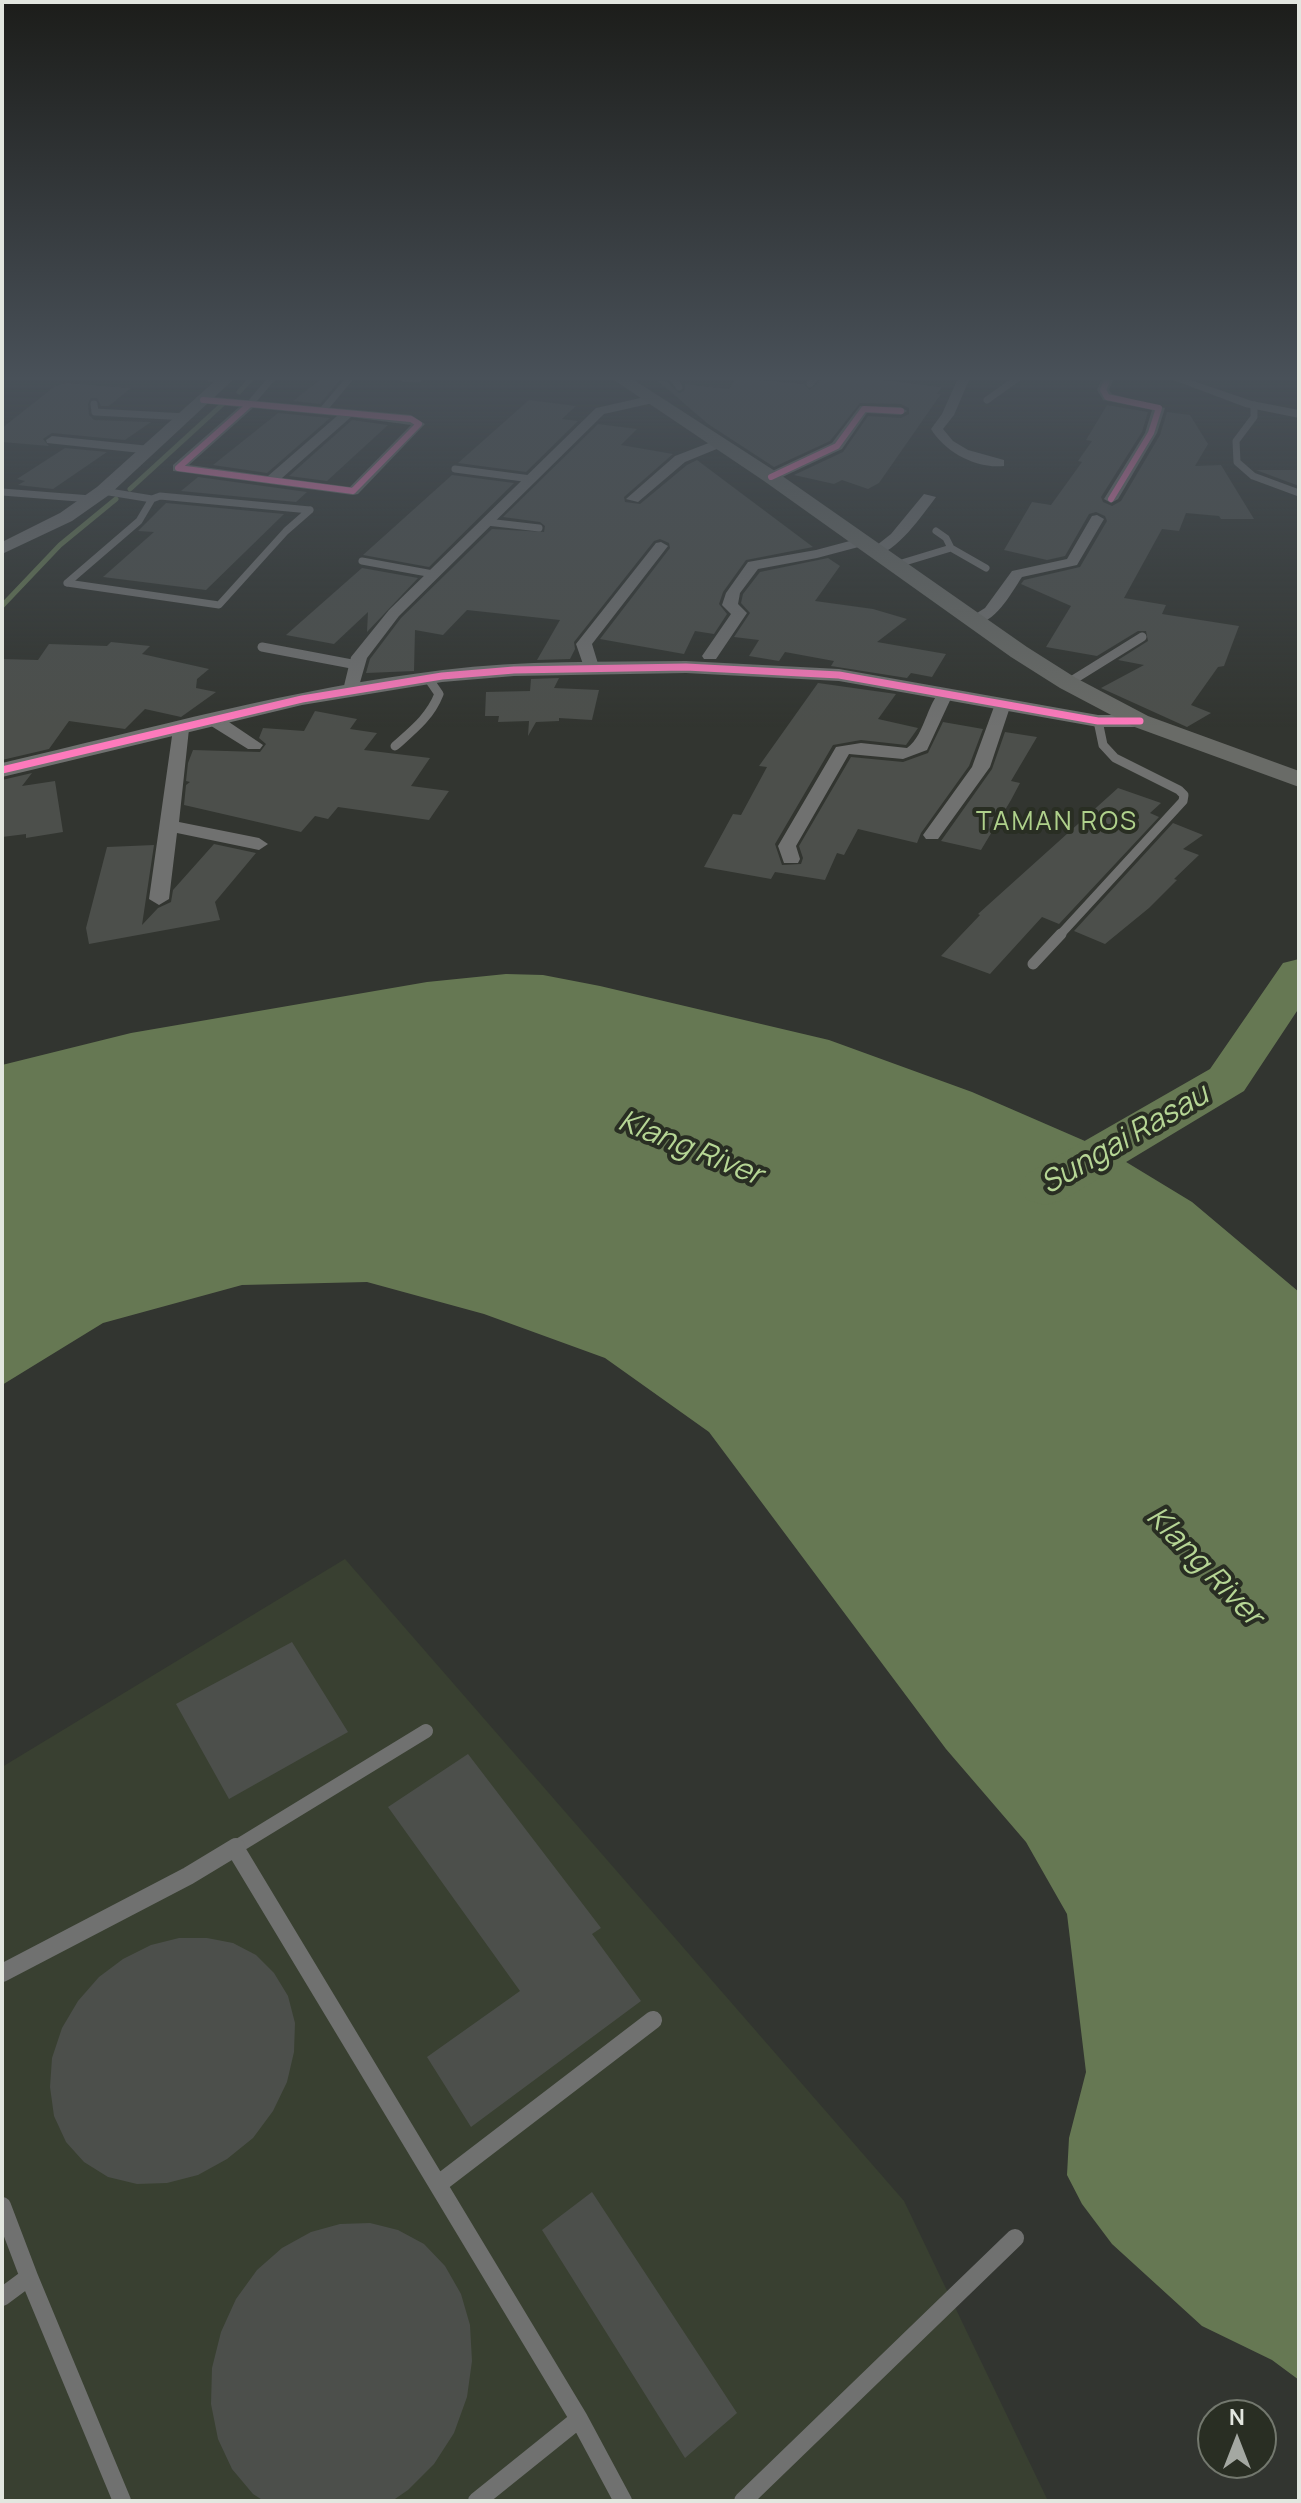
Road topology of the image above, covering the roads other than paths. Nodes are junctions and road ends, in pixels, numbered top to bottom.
1 (91, 495) edge
2 (97, 495) junction
3 (515, 495) edge
4 (638, 495) edge
5 (796, 495) edge
6 (1114, 495) edge
7 (929, 497) dead end
8 (152, 499) junction
9 (633, 499) dead end
10 (1111, 499) dead end
11 (1097, 519) dead end
12 (487, 522) junction
13 (539, 528) dead end
14 (936, 531) dead end
15 (6, 544) edge
16 (661, 546) dead end
17 (869, 547) junction
18 (951, 548) junction
19 (362, 561) dead end
20 (895, 565) junction
21 (986, 568) dead end
22 (433, 574) junction
23 (974, 621) junction
24 (1142, 637) dead end
25 (262, 647) dead end
26 (710, 656) dead end
27 (357, 665) junction
28 (591, 667) junction
29 (428, 678) junction
30 (1068, 683) junction
31 (351, 690) junction
32 (945, 694) junction
33 (1003, 704) junction
34 (214, 720) junction
35 (1098, 721) junction
36 (1140, 721) junction
37 (181, 729) junction
38 (254, 745) dead end
39 (395, 746) dead end
40 (2, 770) edge
41 (1299, 780) edge
42 (169, 827) junction
43 (932, 835) dead end
44 (259, 844) dead end
45 (791, 859) dead end
46 (159, 899) dead end
47 (1033, 964) dead end
48 (426, 1731) dead end
49 (235, 1848) junction
50 (2, 1973) edge
51 (653, 2020) dead end
52 (440, 2183) junction
53 (2, 2206) edge
54 (1015, 2238) dead end
55 (29, 2277) junction
56 (2, 2297) edge
57 (579, 2419) junction
58 (122, 2501) edge
59 (477, 2501) edge
60 (623, 2501) edge
61 (743, 2501) edge

1 - 2 lane
2 - 8 lane
2 - 15 street
3 - 12 street
4 - 9 street
5 - 17 main road
6 - 10 street
7 - 17 street
8 - 8 lane
11 - 23 street
12 - 13 lane
12 - 22 street
14 - 18 lane
16 - 28 street
17 - 20 main road
17 - 26 street
18 - 20 lane
18 - 21 lane
19 - 22 lane
20 - 23 main road
22 - 27 street
23 - 30 main road
24 - 30 lane
25 - 27 lane
27 - 31 street
28 - 29 street
28 - 32 street
29 - 31 street
29 - 39 lane
30 - 36 main road
31 - 34 street
32 - 33 street
32 - 45 street
33 - 35 street
33 - 43 street
34 - 37 street
34 - 38 street
35 - 36 street
35 - 47 lane
36 - 41 main road
37 - 40 street
37 - 42 street
42 - 44 street
42 - 46 street
48 - 49 lane
49 - 50 lane
49 - 52 lane
51 - 52 lane
52 - 57 lane
53 - 55 lane
54 - 61 lane
55 - 56 lane
55 - 58 lane
57 - 59 lane
57 - 60 lane

